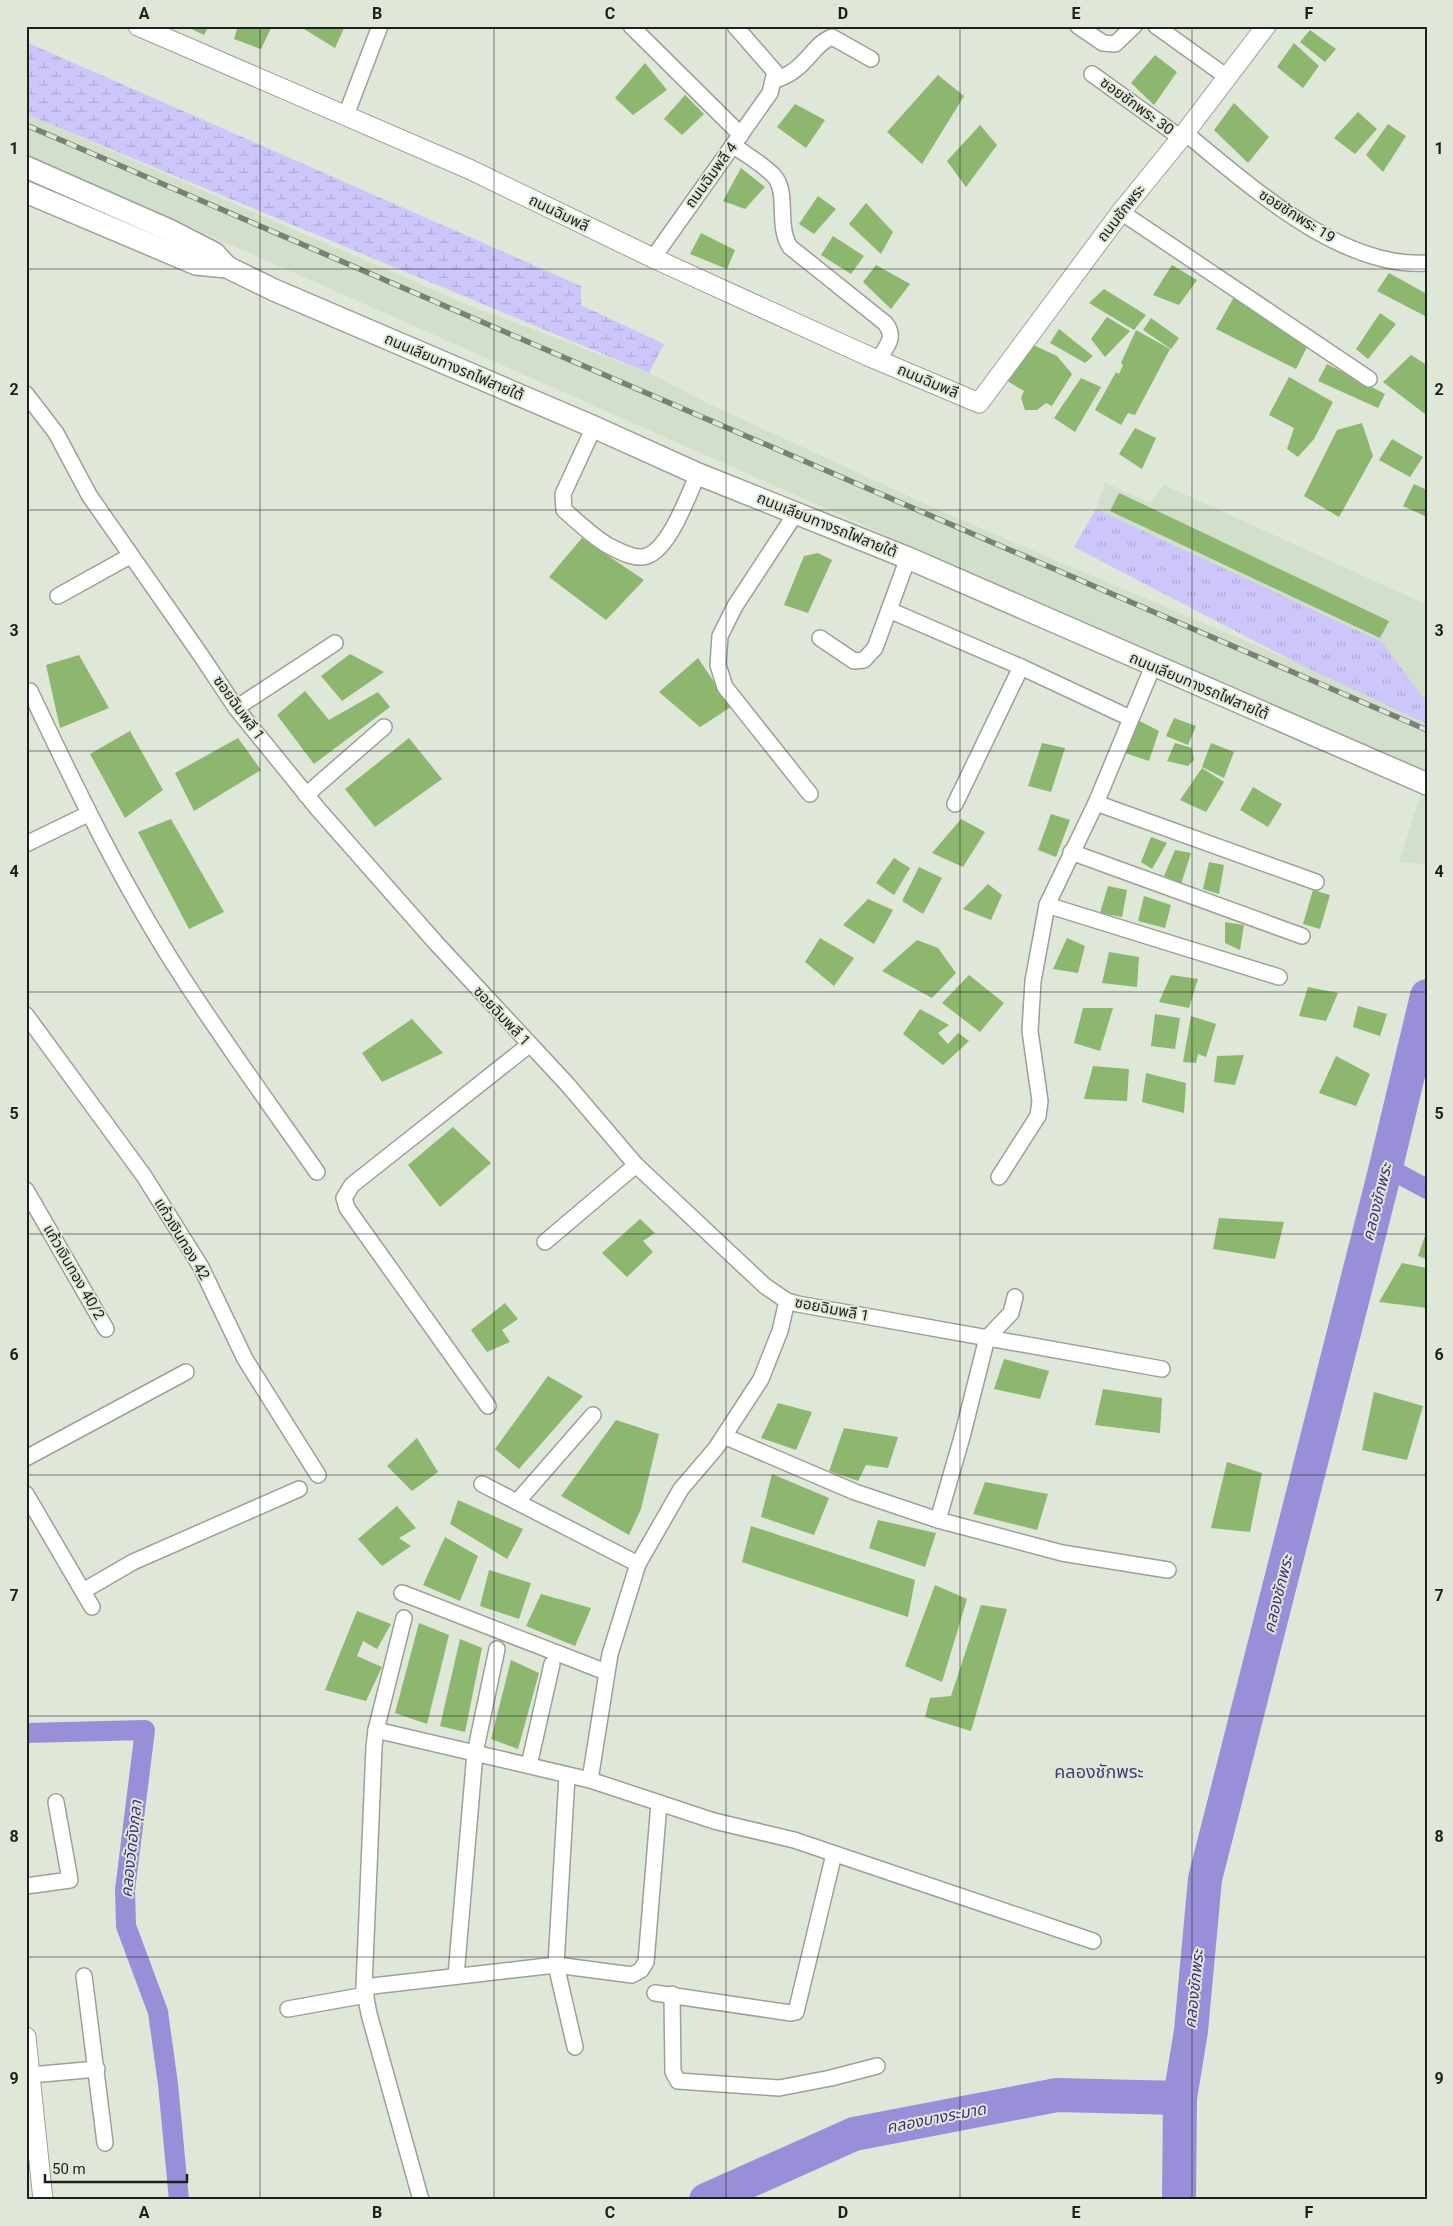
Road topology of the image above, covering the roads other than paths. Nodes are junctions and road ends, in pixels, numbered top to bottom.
1 (138, 26) edge
2 (380, 26) edge
3 (631, 26) edge
4 (735, 26) edge
5 (1078, 26) edge
6 (1134, 26) edge
7 (1156, 26) edge
8 (1266, 26) edge
9 (871, 59) dead end
10 (1092, 74) dead end
11 (1227, 77) junction
12 (772, 87) junction
13 (346, 115) junction
14 (1182, 135) junction
15 (737, 140) junction
16 (26, 167) edge
17 (26, 192) edge
18 (1120, 212) junction
19 (653, 258) junction
20 (1427, 263) edge
21 (227, 267) junction
22 (878, 360) junction
23 (1369, 379) dead end
24 (26, 394) edge
25 (979, 403) joint
26 (594, 426) junction
27 (698, 474) junction
28 (796, 512) junction
29 (130, 556) junction
30 (908, 558) junction
31 (58, 596) dead end
32 (889, 610) junction
33 (820, 638) dead end
34 (335, 643) dead end
35 (1021, 667) junction
36 (1156, 667) junction
37 (30, 691) dead end
38 (236, 708) junction
39 (1130, 718) junction
40 (384, 727) dead end
41 (1427, 784) edge
42 (810, 794) dead end
43 (306, 795) junction
44 (1096, 803) junction
45 (955, 804) dead end
46 (88, 814) junction
47 (26, 844) edge
48 (1071, 852) junction
49 (1316, 882) dead end
50 (1047, 905) junction
51 (1302, 936) dead end
52 (1279, 978) dead end
53 (26, 1015) edge
54 (529, 1045) junction
55 (636, 1165) junction
56 (317, 1172) dead end
57 (999, 1177) dead end
58 (26, 1190) edge
59 (545, 1242) dead end
60 (1016, 1297) dead end
61 (787, 1301) junction
62 (106, 1329) dead end
63 (987, 1338) junction
64 (1162, 1369) dead end
65 (186, 1372) dead end
66 (488, 1406) dead end
67 (593, 1415) dead end
68 (724, 1436) junction
69 (26, 1458) edge
70 (318, 1475) dead end
71 (482, 1484) dead end
72 (299, 1489) dead end
73 (26, 1494) edge
74 (517, 1502) junction
75 (938, 1520) junction
76 (638, 1564) junction
77 (1168, 1570) dead end
78 (83, 1591) junction
79 (402, 1594) dead end
80 (92, 1607) dead end
81 (404, 1618) dead end
82 (497, 1648) dead end
83 (552, 1664) dead end
84 (606, 1672) junction
85 (376, 1730) junction
86 (475, 1753) junction
87 (529, 1765) junction
88 (567, 1776) junction
89 (590, 1780) junction
90 (56, 1802) dead end
91 (659, 1803) junction
92 (834, 1854) junction
93 (26, 1886) edge
94 (1093, 1941) dead end
95 (556, 1966) junction
96 (84, 1976) dead end
97 (456, 1976) junction
98 (365, 1991) junction
99 (655, 1993) dead end
100 (672, 1994) junction
101 (288, 2009) dead end
102 (26, 2037) edge
103 (575, 2047) dead end
104 (877, 2066) dead end
105 (97, 2068) junction
106 (32, 2075) junction
107 (105, 2143) dead end
108 (43, 2200) edge
109 (421, 2200) edge

1 - 13 street, ถนนฉิมพลี
2 - 13 street
3 - 15 street
4 - 12 street
5 - 6 street
7 - 11 street
8 - 11 street, ถนนชักพระ
9 - 12 street
10 - 14 street, ซอยชักพระ 30
11 - 14 street, ถนนชักพระ
12 - 15 street, ถนนฉิมพลี 4
13 - 19 street, ถนนฉิมพลี
14 - 18 street, ถนนชักพระ
14 - 20 street, ซอยชักพระ 19
15 - 19 street, ถนนฉิมพลี 4
15 - 22 street
16 - 21 main road, ถนนเลียบทางรถไฟสายใต้
17 - 21 main road, ถนนเลียบทางรถไฟสายใต้
18 - 23 street
18 - 25 street, ถนนชักพระ
19 - 22 street, ถนนฉิมพลี
21 - 26 main road, ถนนเลียบทางรถไฟสายใต้
22 - 25 street, ถนนฉิมพลี
24 - 29 street, ซอยฉิมพลี 1
26 - 27 main road, ถนนเลียบทางรถไฟสายใต้
26 - 27 street
27 - 28 main road, ถนนเลียบทางรถไฟสายใต้
28 - 30 main road, ถนนเลียบทางรถไฟสายใต้
28 - 42 street
29 - 31 street
29 - 38 street, ซอยฉิมพลี 1
30 - 32 street
30 - 36 main road, ถนนเลียบทางรถไฟสายใต้
32 - 33 street
32 - 35 street
34 - 38 street
35 - 39 street
35 - 45 street
36 - 39 street
36 - 41 main road, ถนนเลียบทางรถไฟสายใต้
37 - 46 street
38 - 43 street, ซอยฉิมพลี 1
39 - 44 street
40 - 43 street
43 - 54 street, ซอยฉิมพลี 1
44 - 48 street
44 - 49 street
46 - 47 street
46 - 56 street
48 - 50 street
48 - 51 street
50 - 52 street
50 - 57 street
53 - 70 street, แก้วเงินทอง 42
54 - 55 street, ซอยฉิมพลี 1
54 - 66 street
55 - 59 street
55 - 61 street, ซอยฉิมพลี 1
58 - 62 street, แก้วเงินทอง 40/2
60 - 63 street
61 - 63 street, ซอยฉิมพลี 1
61 - 68 street
63 - 64 street, ซอยฉิมพลี 1
63 - 75 street
65 - 69 street
67 - 74 street
68 - 75 street
68 - 76 street
71 - 74 street
72 - 78 street
73 - 78 street
74 - 76 street
75 - 77 street
76 - 84 street
78 - 80 street
79 - 84 street
81 - 85 street
82 - 86 street
83 - 87 street
84 - 89 street
85 - 86 street
85 - 98 street
86 - 87 street
86 - 97 street
87 - 88 street
88 - 89 street
88 - 95 street
89 - 91 street
90 - 93 street
91 - 92 street
91 - 95 street
92 - 94 street
92 - 100 street
95 - 97 street
95 - 103 street
96 - 105 street
97 - 98 street
98 - 101 street
98 - 109 street
99 - 100 street
100 - 104 street
102 - 106 street
105 - 106 street
105 - 107 street
106 - 108 street

